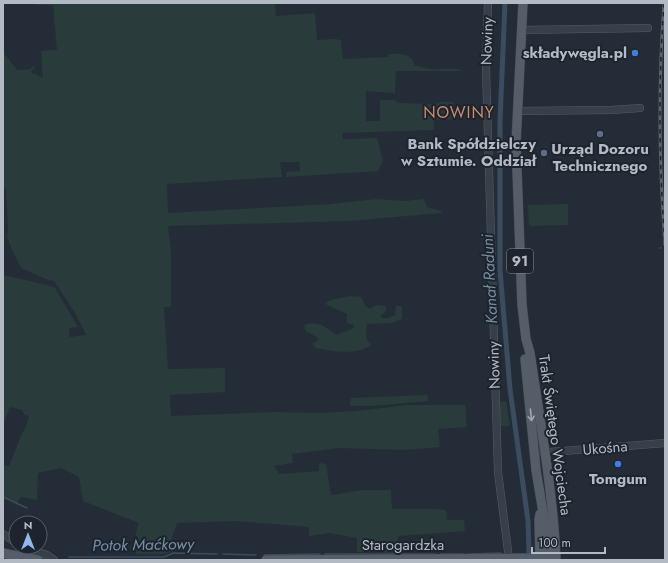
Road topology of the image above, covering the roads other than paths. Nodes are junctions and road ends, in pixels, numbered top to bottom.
1 (488, 3) edge
2 (523, 3) edge
3 (648, 28) dead end
4 (521, 30) junction
5 (640, 108) dead end
6 (517, 111) junction
7 (526, 338) junction
8 (665, 443) edge
9 (534, 445) junction
10 (545, 452) junction
11 (536, 463) junction
12 (550, 498) junction
13 (543, 510) junction
14 (3, 553) edge
15 (509, 559) junction
16 (521, 559) edge
17 (543, 559) edge
18 (38, 560) edge
19 (266, 560) edge
20 (556, 560) edge

1 - 15 street, Nowiny
2 - 4 main road, Trakt Świętego Wojciecha / 91
3 - 4 street
4 - 6 main road, Trakt Świętego Wojciecha / 91
5 - 6 street
6 - 7 main road, Trakt Świętego Wojciecha / 91
7 -> 9 main road, Trakt Świętego Wojciecha / 91
7 - 10 main road, Trakt Świętego Wojciecha / 91
8 - 10 street, Ukośna
9 - 10 street
9 - 11 main road, Trakt Świętego Wojciecha / 91
10 - 11 street
10 - 12 main road, Trakt Świętego Wojciecha / 91
11 - 13 main road, Trakt Świętego Wojciecha / 91
12 - 13 main road
12 - 20 main road, Trakt Świętego Wojciecha / 91
13 - 17 main road, Starogardzka
14 - 18 main road
15 - 16 main road, Starogardzka
15 - 19 main road, Starogardzka
16 - 17 main road, Starogardzka

